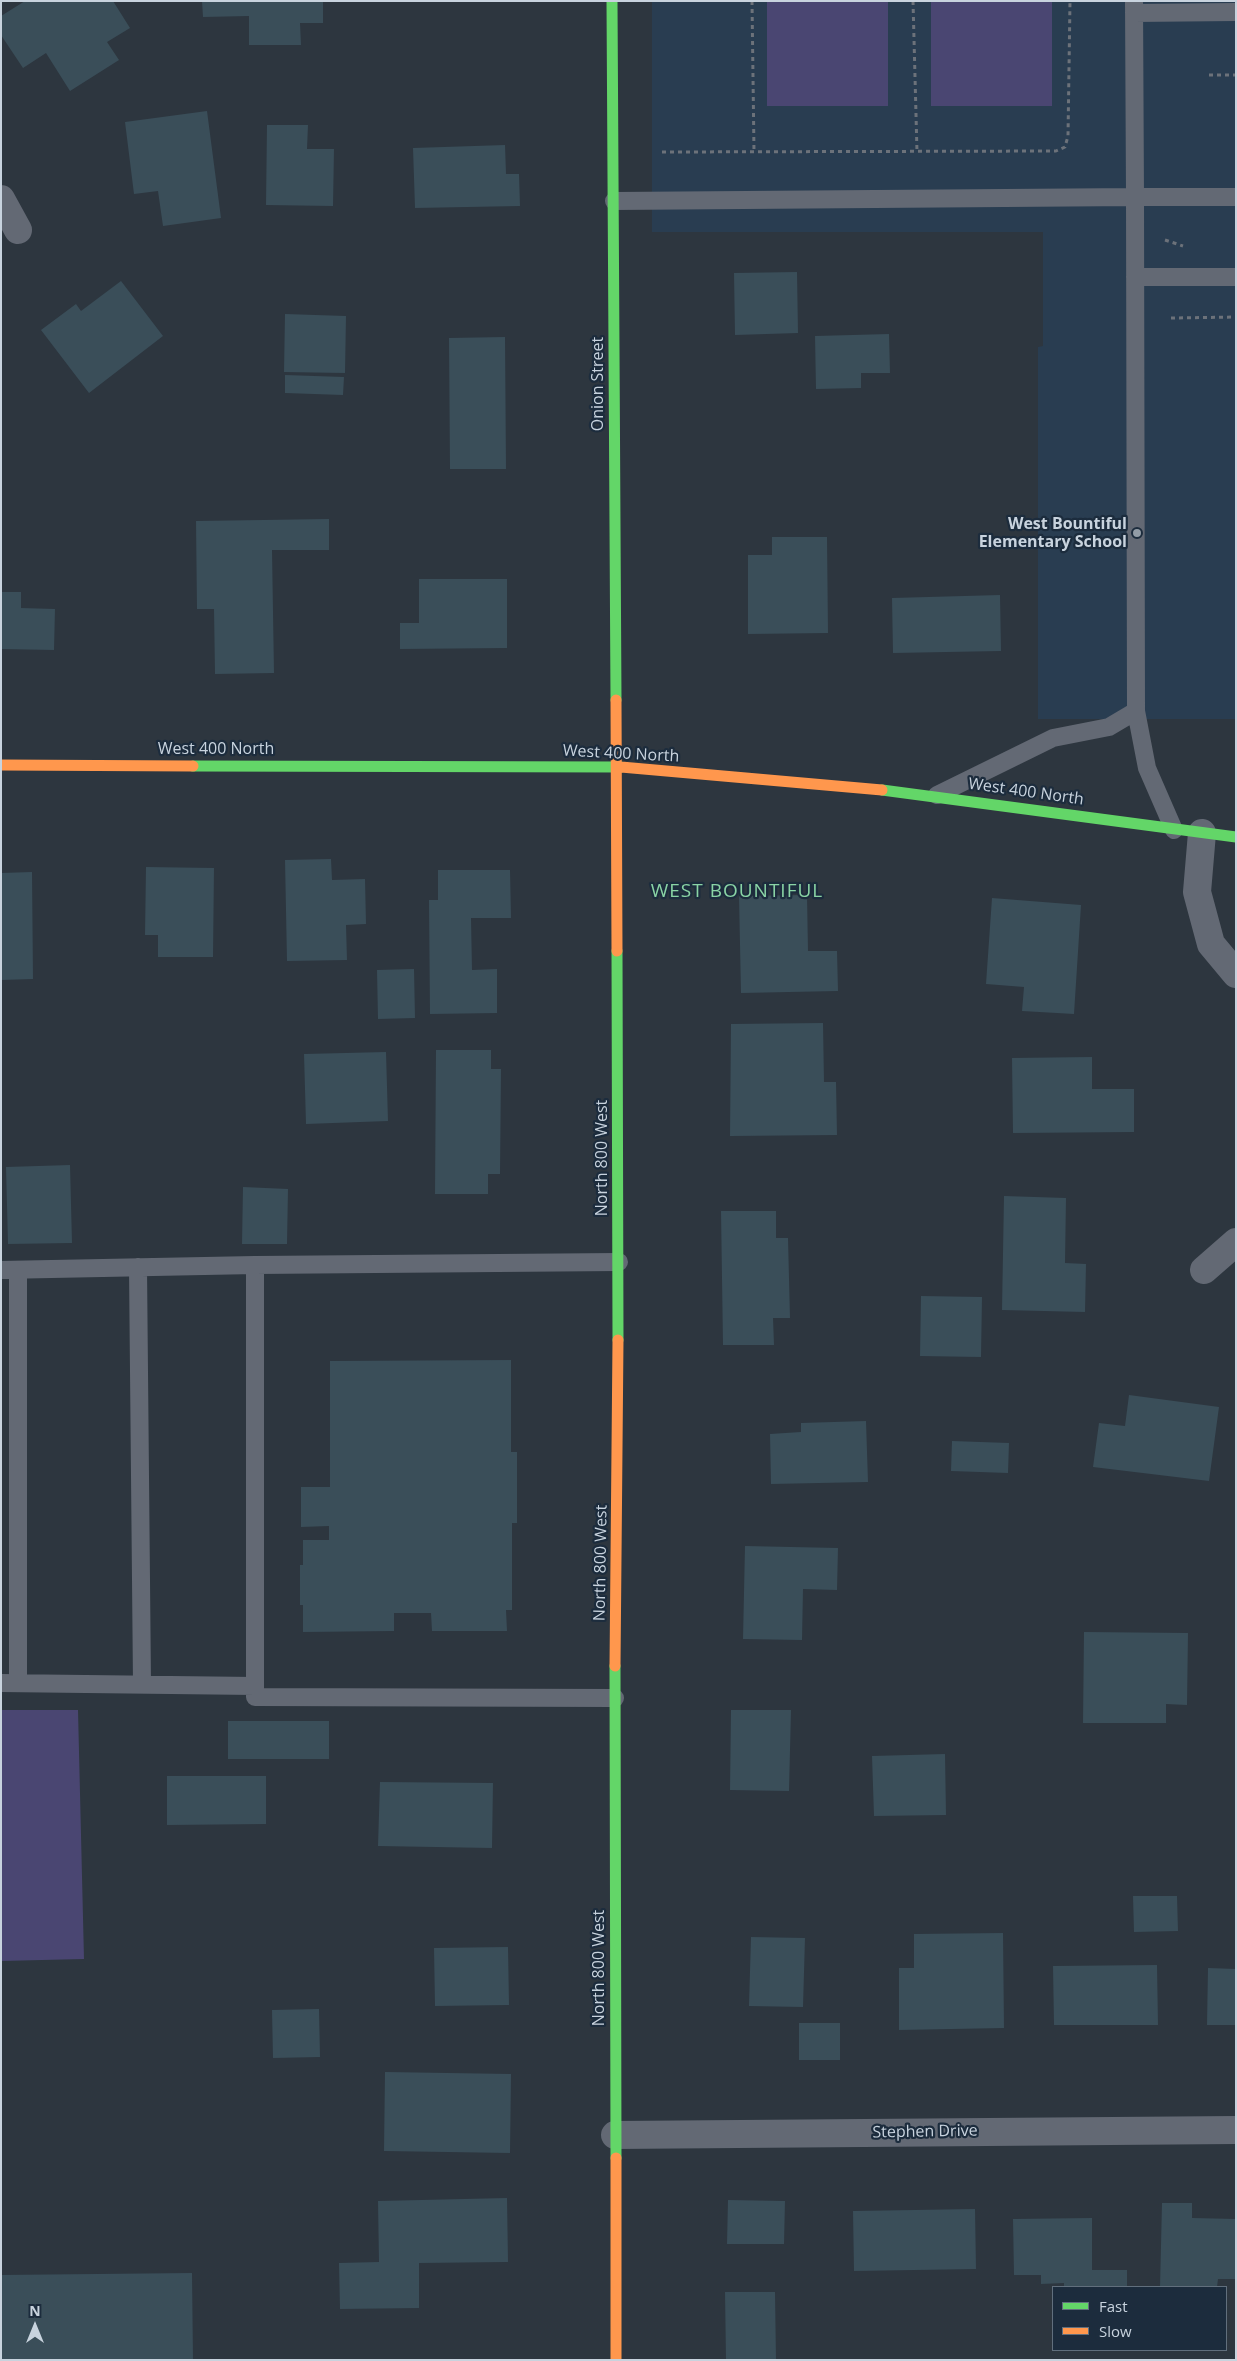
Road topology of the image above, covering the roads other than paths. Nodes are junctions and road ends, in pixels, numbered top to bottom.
1 (612, 1) edge
2 (1134, 7) edge
3 (1236, 12) edge
4 (1134, 197) junction
5 (1236, 197) edge
6 (1, 199) edge
7 (614, 201) junction
8 (18, 230) dead end
9 (1236, 277) edge
10 (1135, 278) junction
11 (1136, 711) junction
12 (1, 765) edge
13 (617, 767) junction
14 (935, 796) junction
15 (1174, 830) junction
16 (1202, 834) junction
17 (1236, 837) edge
18 (1236, 974) edge
19 (1236, 1242) edge
20 (619, 1262) junction
21 (255, 1265) junction
22 (138, 1267) junction
23 (10, 1270) edge
24 (1204, 1270) dead end
25 (10, 1683) edge
26 (142, 1684) junction
27 (255, 1686) junction
28 (615, 1698) junction
29 (1236, 2130) edge
30 (615, 2135) junction
31 (616, 2360) edge

1 - 7 street, Onion Street
2 - 3 lane
2 - 4 lane
4 - 5 lane
4 - 7 lane
4 - 10 lane
6 - 8 street
7 - 13 street, Onion Street
9 - 10 lane
10 - 11 lane
11 - 14 lane
11 - 15 lane
12 - 13 street, West 400 North
13 - 14 street, West 400 North
13 - 20 street, North 800 West
14 - 15 street, West 400 North
15 - 16 street, West 400 North
16 - 17 street, West 400 North
16 - 18 street
19 - 24 street
20 - 21 lane
20 - 28 street, North 800 West
21 - 22 lane
21 - 27 lane
22 - 23 lane
22 - 26 lane
23 - 25 lane
25 - 26 lane
26 - 27 lane
27 - 28 lane
28 - 30 street, North 800 West
29 - 30 street, Stephen Drive
30 - 31 street, North 800 West

